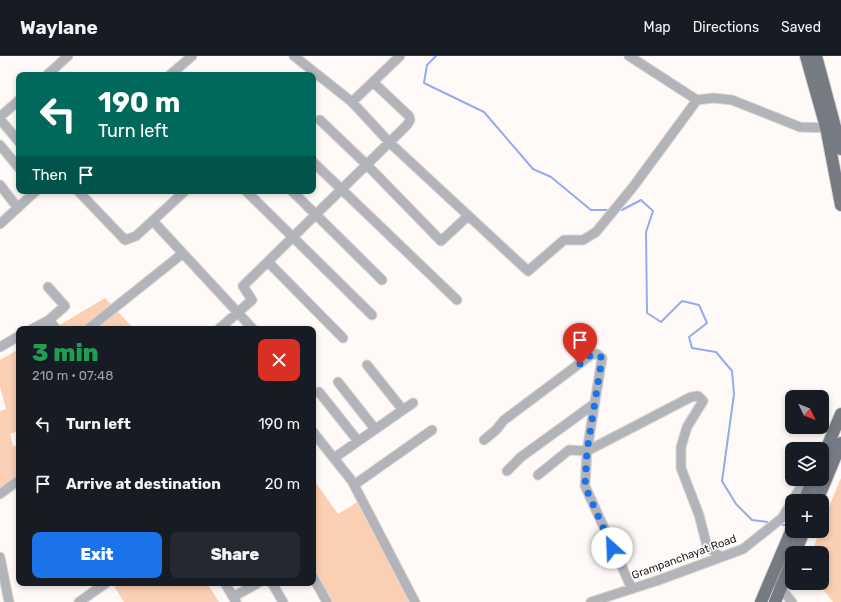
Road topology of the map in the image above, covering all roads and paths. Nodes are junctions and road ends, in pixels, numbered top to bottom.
1 (68, 56) edge
2 (192, 56) edge
3 (294, 56) edge
4 (400, 56) edge
5 (629, 56) edge
6 (806, 56) edge
7 (816, 56) edge
8 (51, 72) edge
9 (173, 72) edge
10 (314, 72) edge
11 (316, 73) edge
12 (373, 82) junction
13 (697, 100) junction
14 (352, 102) junction
15 (16, 103) edge
16 (0, 118) edge
17 (320, 120) dead end
18 (835, 128) edge
19 (16, 138) edge
20 (390, 144) junction
21 (0, 145) edge
22 (841, 149) edge
23 (16, 164) edge
24 (316, 165) edge
25 (368, 165) junction
26 (0, 185) edge
27 (342, 190) junction
28 (33, 194) edge
29 (81, 194) edge
30 (182, 194) edge
31 (249, 194) edge
32 (295, 194) edge
33 (841, 205) edge
34 (18, 208) junction
35 (317, 214) junction
36 (468, 216) junction
37 (153, 221) junction
38 (0, 224) edge
39 (293, 238) junction
40 (182, 254) junction
41 (268, 262) junction
42 (382, 280) dead end
43 (48, 287) dead end
44 (457, 300) dead end
45 (238, 313) junction
46 (372, 315) dead end
47 (49, 320) junction
48 (38, 326) edge
49 (54, 326) edge
50 (92, 326) edge
51 (223, 326) edge
52 (250, 326) edge
53 (16, 338) edge
54 (343, 338) dead end
55 (0, 347) edge
56 (367, 365) dead end
57 (338, 382) dead end
58 (319, 392) dead end
59 (413, 403) dead end
60 (594, 404) junction
61 (403, 410) junction
62 (841, 414) edge
63 (375, 429) junction
64 (432, 430) dead end
65 (833, 433) junction
66 (316, 436) edge
67 (484, 440) dead end
68 (358, 441) junction
69 (828, 442) edge
70 (829, 442) edge
71 (841, 443) edge
72 (587, 451) junction
73 (334, 458) junction
74 (506, 471) dead end
75 (538, 475) dead end
76 (16, 482) edge
77 (354, 485) junction
78 (0, 494) edge
79 (820, 494) edge
80 (785, 513) edge
81 (788, 538) edge
82 (0, 557) edge
83 (721, 557) junction
84 (785, 578) edge
85 (770, 580) junction
86 (316, 582) edge
87 (102, 586) edge
88 (227, 586) edge
89 (254, 586) edge
90 (274, 586) edge
91 (781, 588) junction
92 (632, 589) junction
93 (235, 600) edge
94 (10, 602) edge
95 (79, 602) edge
96 (283, 602) edge
97 (328, 602) edge
98 (415, 602) edge
99 (591, 602) edge
100 (761, 602) edge
101 (775, 602) edge
102 (792, 602) edge

1 - 8 street
2 - 9 street
3 - 10 street
4 - 12 street
5 - 13 street
6 - 18 main road
7 - 18 main road
11 - 14 street
12 - 14 street
12 - 20 street
13 - 18 street
13 - 36 street
14 - 20 street
15 - 16 street
16 - 19 street
17 - 25 street
18 - 22 main road
18 - 33 main road
20 - 25 street
20 - 36 street
21 - 23 street
24 - 27 street
25 - 27 street
25 - 36 street
26 - 34 street
27 - 35 street
27 - 44 street
28 - 34 street
29 - 37 street
30 - 37 street
31 - 39 street
32 - 35 street
34 - 38 street
35 - 39 street
35 - 42 street
37 - 40 street
39 - 41 street
39 - 46 street
40 - 45 street
40 - 50 street
41 - 45 street
41 - 54 street
43 - 47 street
45 - 51 street
45 - 52 street
47 - 48 street
47 - 49 street
53 - 55 street
56 - 61 street
57 - 63 street
58 - 68 street
59 - 61 street
60 - 67 street
60 - 72 street
60 - 74 street
61 - 63 street
62 - 65 main road
63 - 68 street
64 - 77 street
65 - 69 street
65 - 70 main road
66 - 73 street
68 - 73 street
71 - 79 main road
72 - 75 street
72 - 83 street
72 - 92 street
73 - 77 street
76 - 78 street
77 - 98 street
80 - 83 street, Grampanchayat Road
81 - 85 main road
82 - 94 street
83 - 92 street, Grampanchayat Road
84 - 91 main road
85 - 91 street
85 - 100 main road
86 - 97 street
87 - 95 street
88 - 93 street
89 - 93 street
90 - 96 street
91 - 101 main road
91 - 102 street
92 - 99 street, Grampanchayat Road

